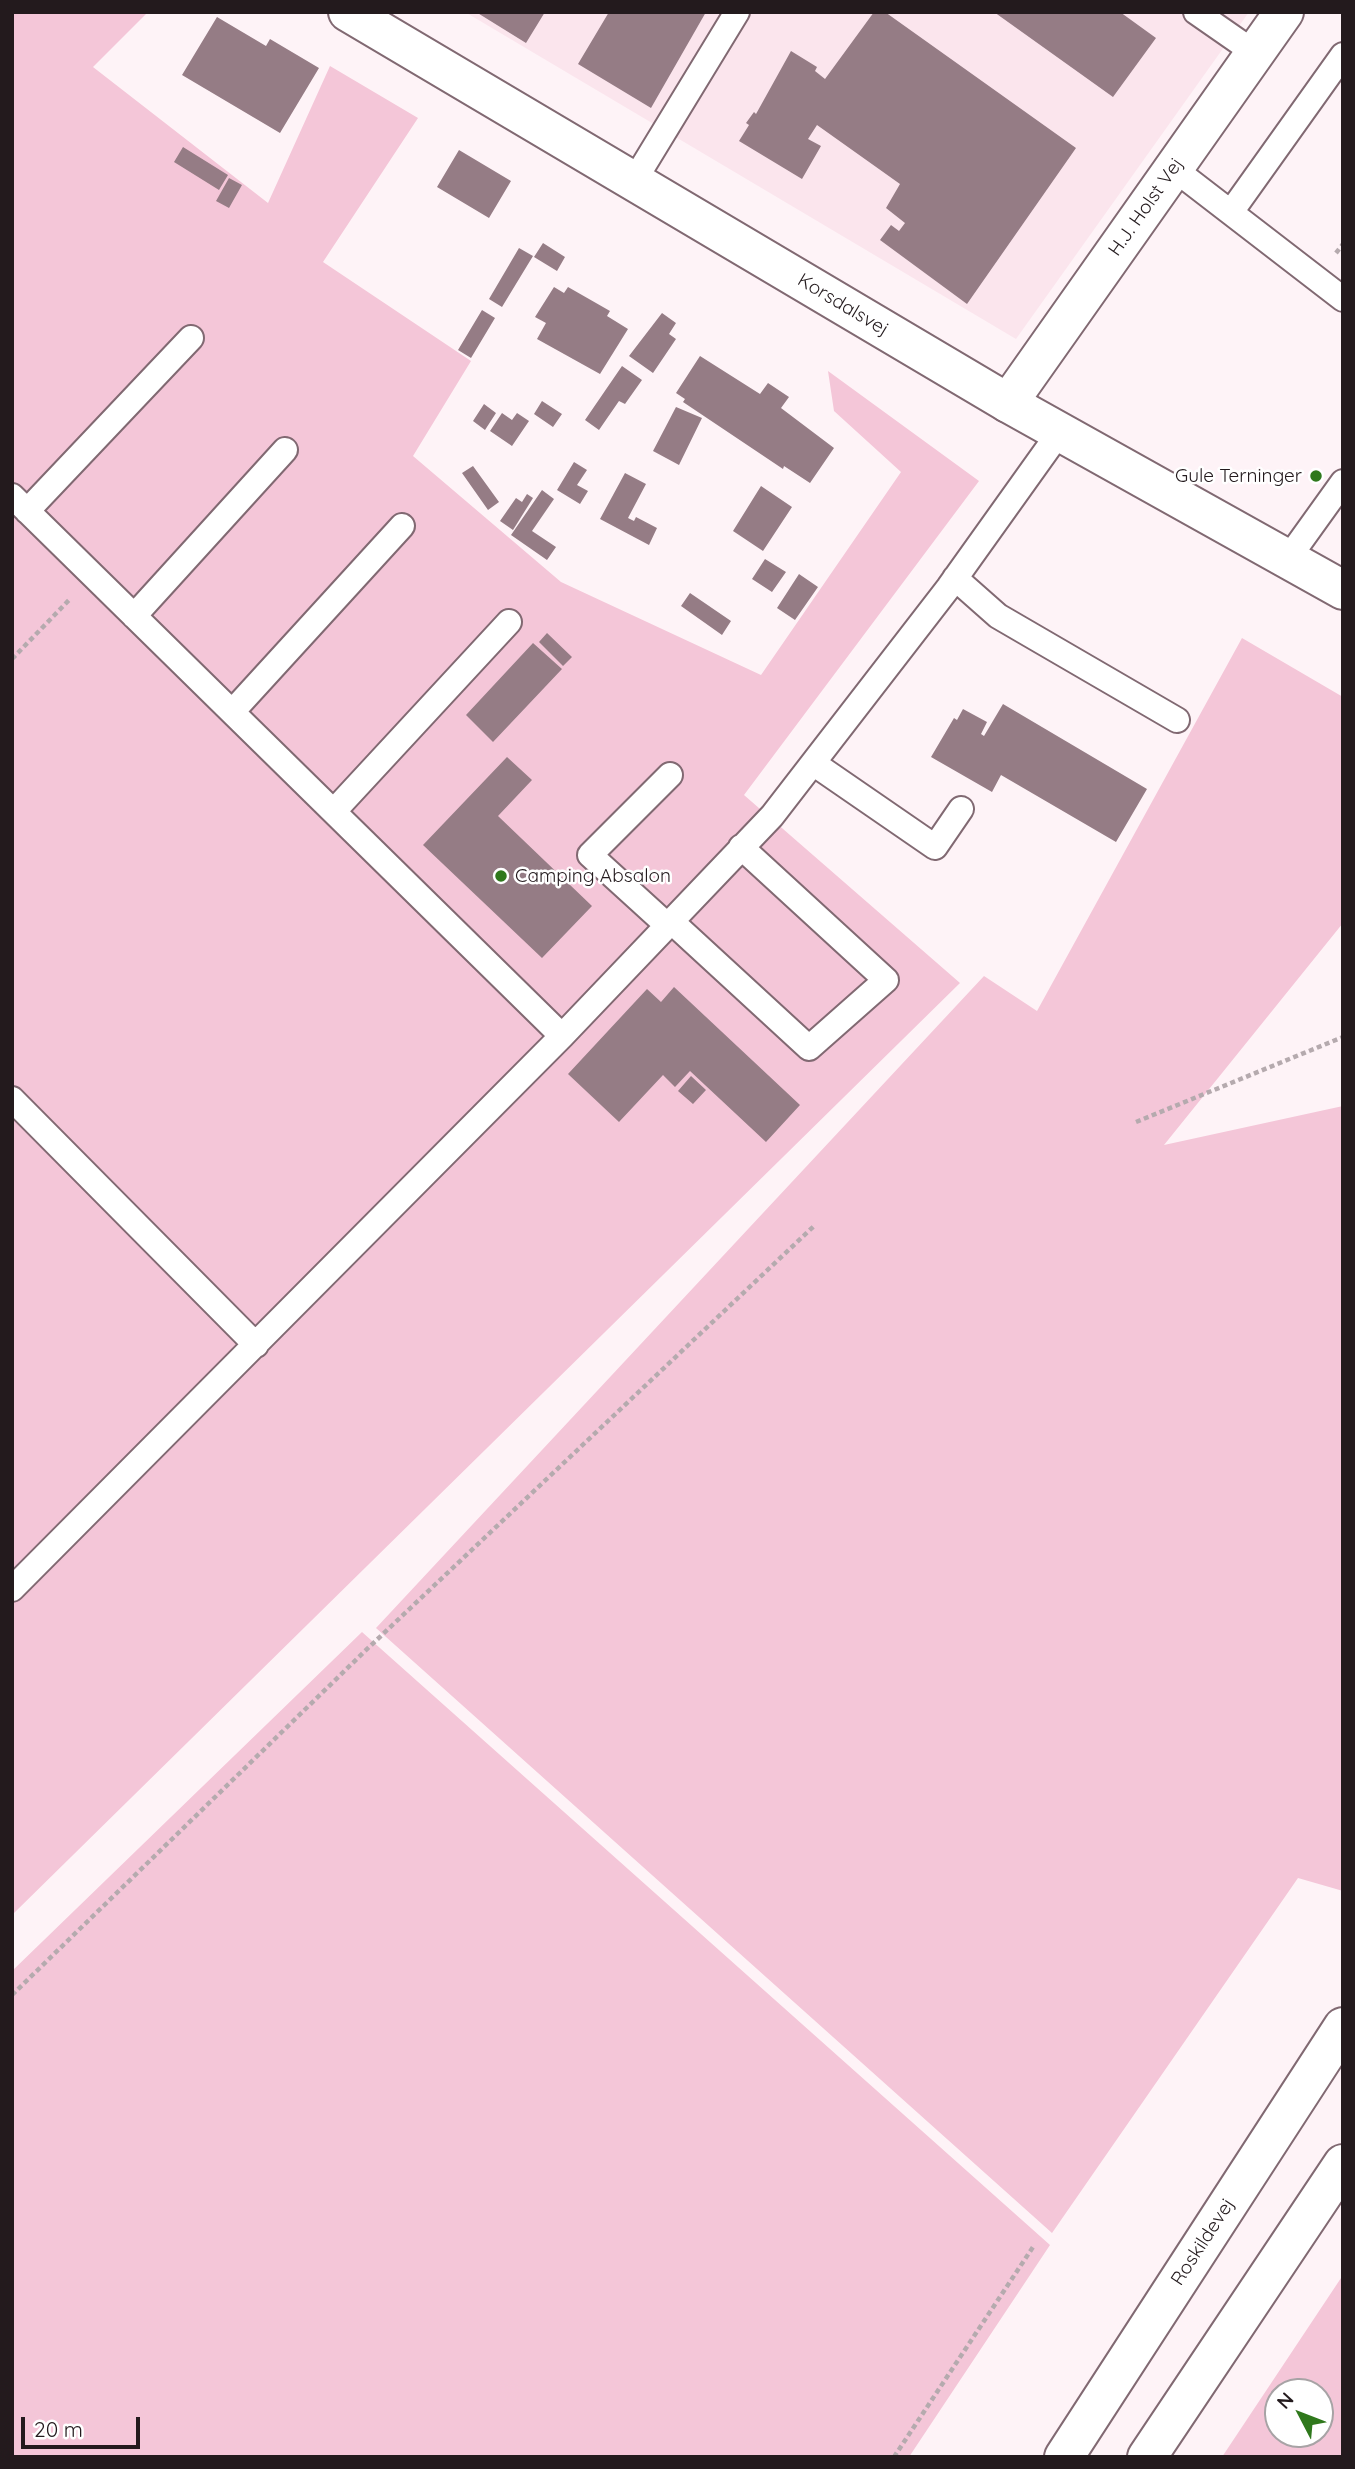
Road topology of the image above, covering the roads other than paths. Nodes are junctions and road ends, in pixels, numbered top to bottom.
1 (348, 12) edge
2 (737, 12) edge
3 (1196, 12) edge
4 (1284, 12) edge
5 (1255, 53) junction
6 (1343, 55) edge
7 (1173, 167) junction
8 (634, 181) junction
9 (1231, 212) junction
10 (1343, 299) edge
11 (191, 338) dead end
12 (1008, 403) junction
13 (1059, 433) junction
14 (285, 450) dead end
15 (1343, 482) edge
16 (20, 503) edge
17 (402, 526) dead end
18 (1287, 560) junction
19 (955, 578) junction
20 (1343, 590) edge
21 (134, 615) junction
22 (509, 622) dead end
23 (232, 712) junction
24 (1177, 720) dead end
25 (813, 763) junction
26 (670, 775) dead end
27 (961, 809) dead end
28 (334, 811) junction
29 (741, 847) junction
30 (670, 924) junction
31 (562, 1036) junction
32 (12, 1099) edge
33 (256, 1345) junction
34 (12, 1589) edge
35 (1343, 2027) edge
36 (1343, 2164) edge
37 (1064, 2457) edge
38 (1147, 2457) edge

1 - 8 street, Korsdalsvej
2 - 8 lane
3 - 5 lane
4 - 5 street, H.J. Holst Vej
5 - 7 street, H.J. Holst Vej
6 - 9 lane
7 - 9 lane
7 - 12 street, H.J. Holst Vej
8 - 12 street, Korsdalsvej
9 - 10 lane
11 - 16 lane
12 - 13 street, Korsdalsvej
13 - 18 street, Korsdalsvej
13 - 19 lane
14 - 21 lane
15 - 18 lane
16 - 21 lane
17 - 23 lane
18 - 20 street, Korsdalsvej
19 - 24 lane
19 - 25 lane
21 - 23 lane
22 - 28 lane
23 - 28 lane
25 - 27 lane
25 - 29 lane
26 - 30 lane
28 - 31 lane
29 - 30 lane
29 - 30 lane
30 - 31 lane
31 - 33 lane
32 - 33 lane
33 - 34 lane
35 - 37 street, Roskildevej
36 - 38 street

